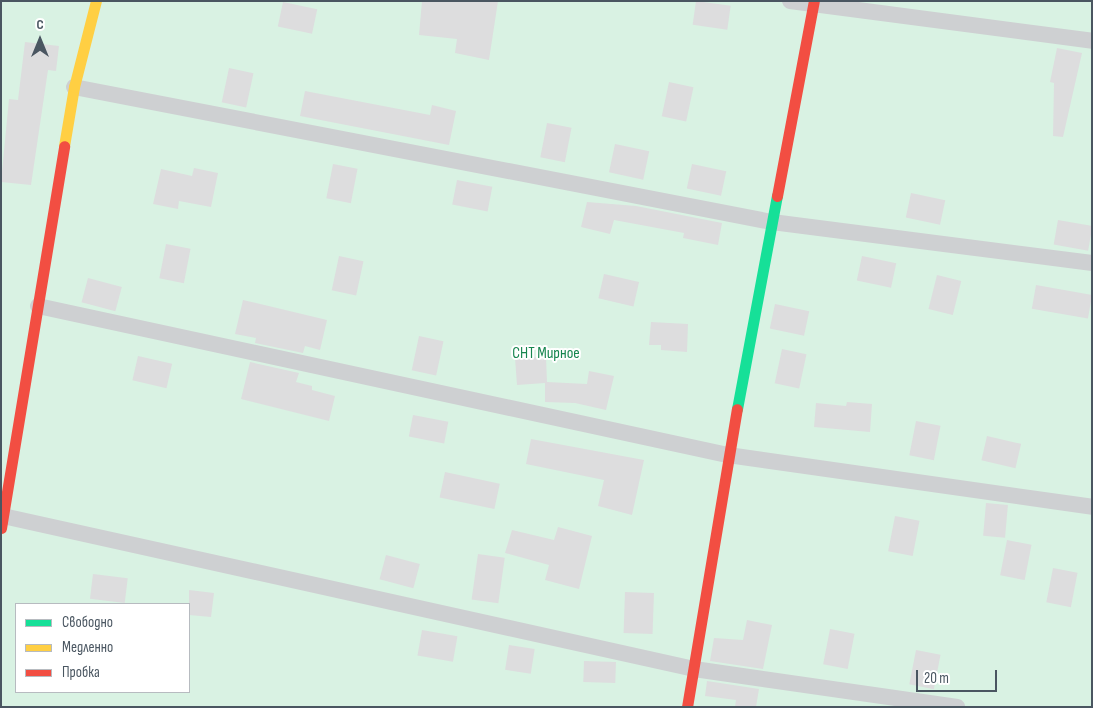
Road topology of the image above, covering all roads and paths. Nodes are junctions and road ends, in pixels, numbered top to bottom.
1 (96, 1) edge
2 (790, 1) edge
3 (813, 4) edge
4 (1092, 41) edge
5 (74, 88) junction
6 (772, 222) junction
7 (1092, 264) edge
8 (38, 306) junction
9 (728, 455) junction
10 (1092, 507) edge
11 (2, 522) edge
12 (694, 669) junction
13 (687, 707) edge
14 (957, 707) edge

1 - 5 street
2 - 3 lane
3 - 4 lane
3 - 6 street
5 - 6 lane
5 - 8 street
6 - 7 lane
6 - 9 street
8 - 9 lane
8 - 11 street
9 - 10 lane
9 - 12 street
11 - 12 lane
12 - 13 street
12 - 14 lane

